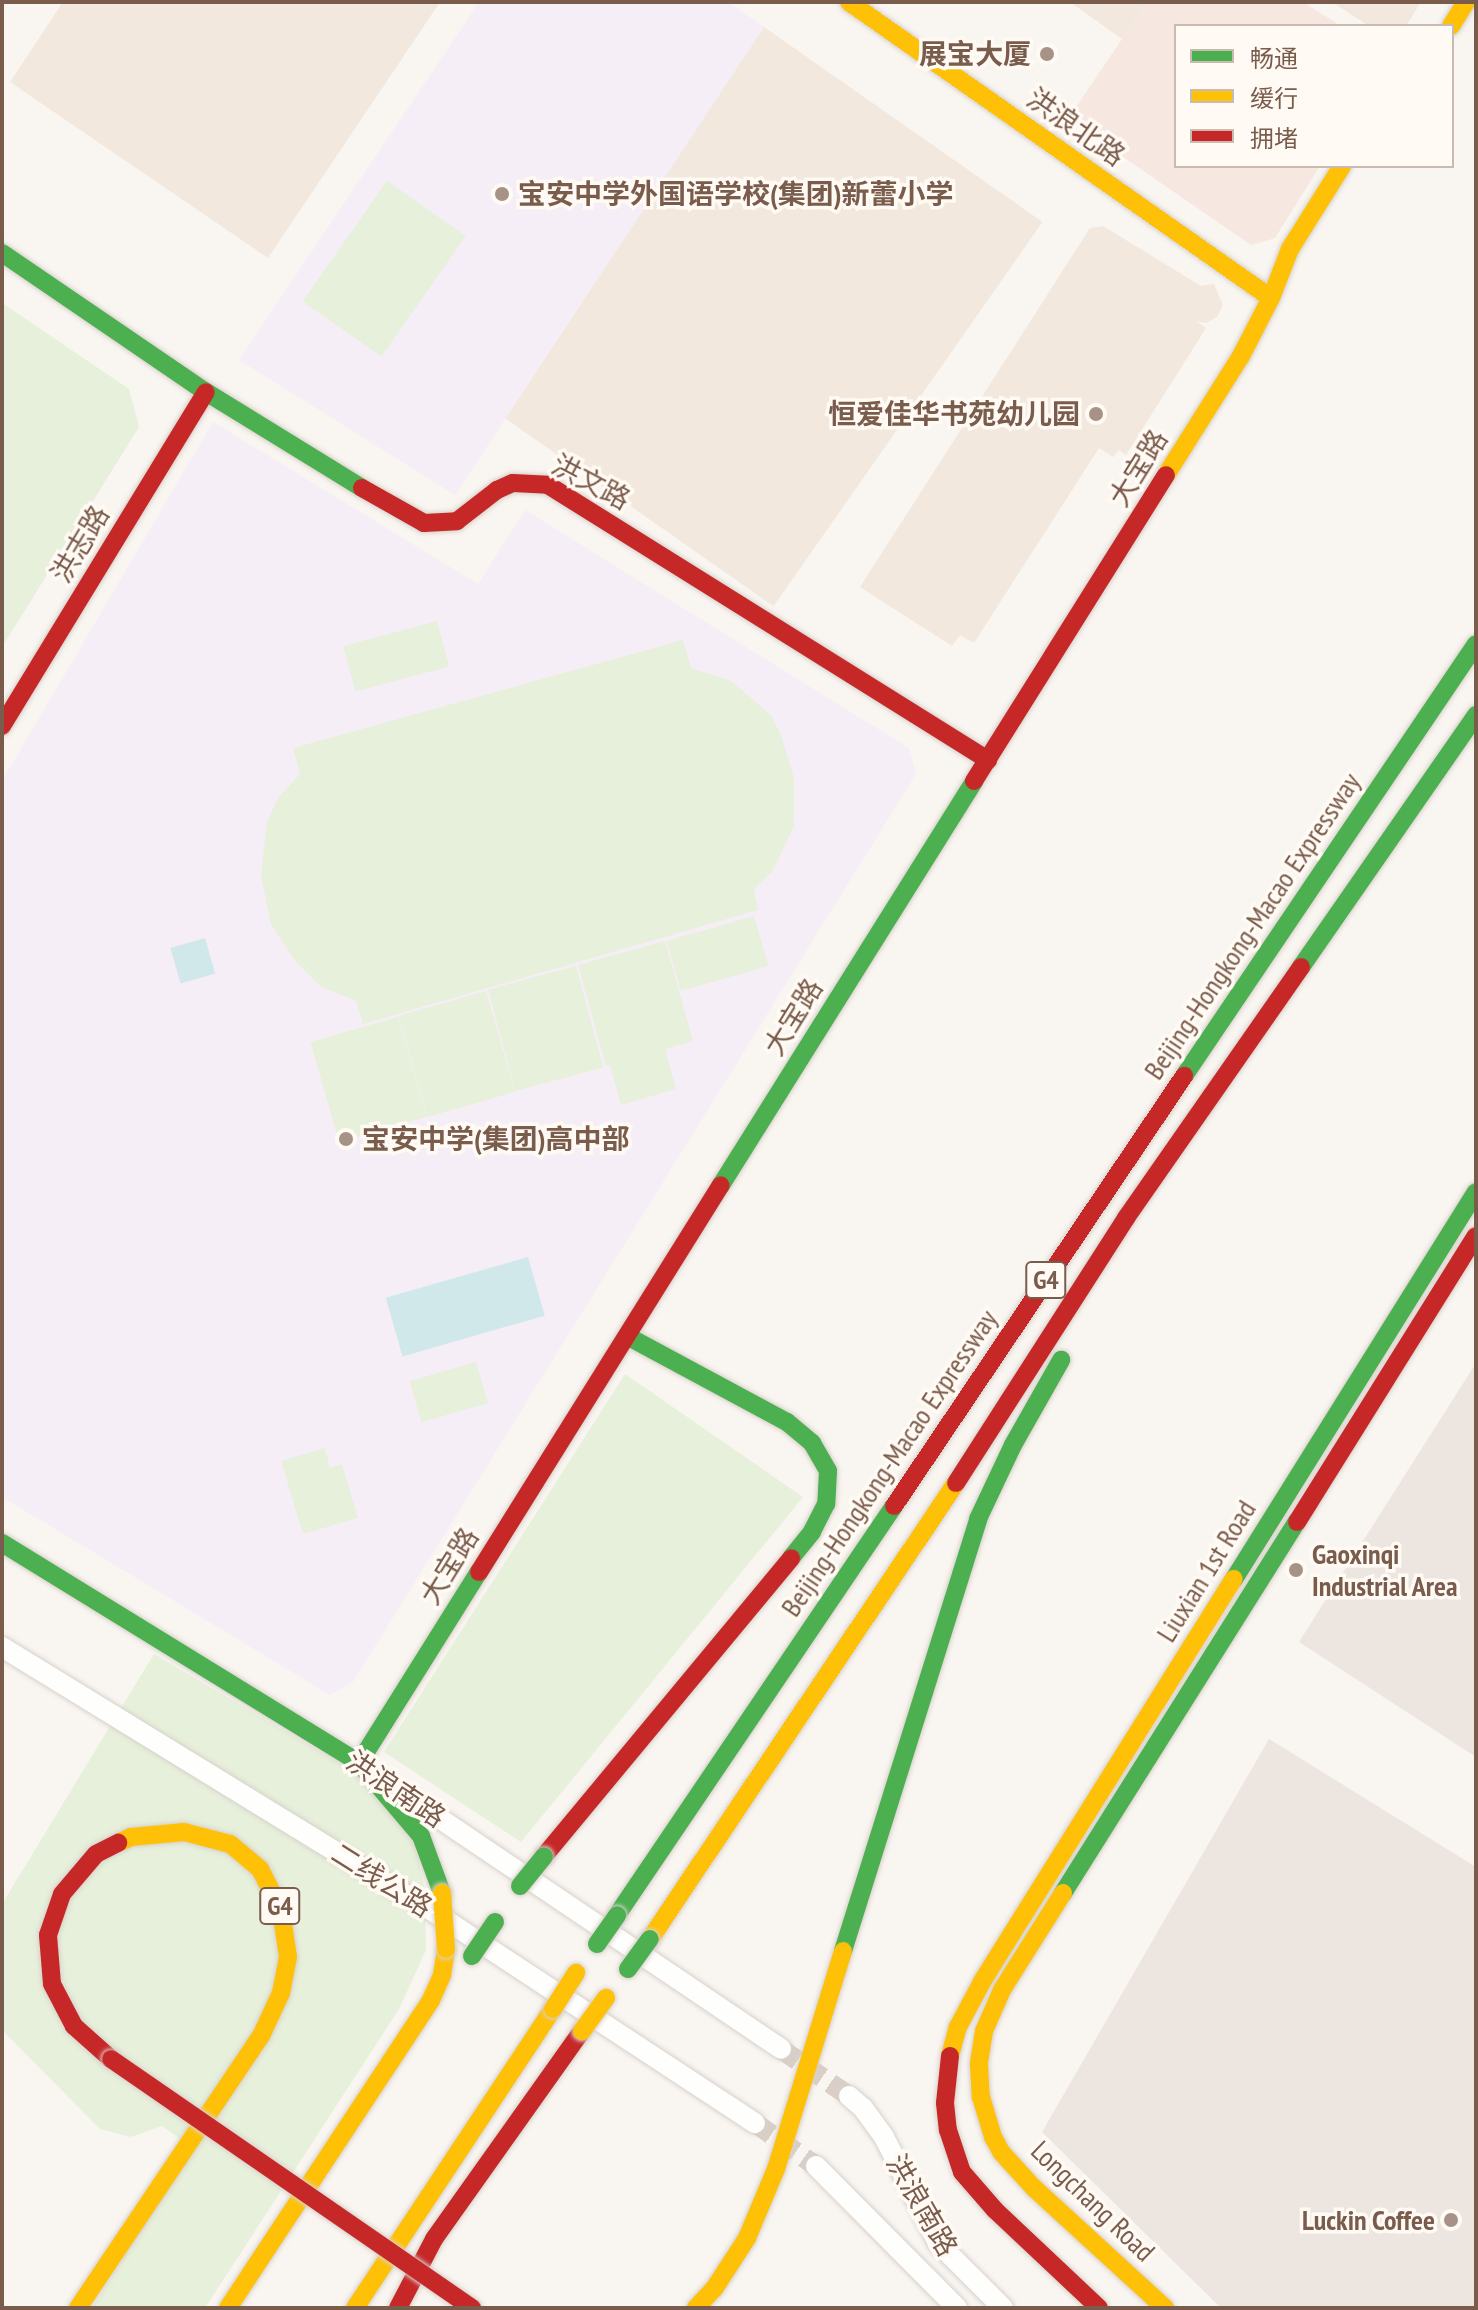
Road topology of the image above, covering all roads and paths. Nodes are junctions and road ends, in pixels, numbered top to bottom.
1 (849, 2) edge
2 (1445, 2) edge
3 (1466, 2) edge
4 (1431, 24) edge
5 (1452, 24) edge
6 (1341, 168) edge
7 (1363, 168) edge
8 (2, 253) edge
9 (1271, 298) junction
10 (206, 392) junction
11 (1476, 644) edge
12 (1476, 715) edge
13 (2, 726) edge
14 (988, 760) junction
15 (1207, 1105) junction
16 (1476, 1192) edge
17 (1476, 1236) edge
18 (1090, 1309) dead end
19 (627, 1336) junction
20 (1067, 1350) dead end
21 (2, 1543) edge
22 (2, 1647) edge
23 (359, 1763) junction
24 (1002, 1990) joint
25 (781, 2049) tunnel mouth
26 (849, 2096) tunnel mouth
27 (755, 2123) tunnel mouth
28 (816, 2166) tunnel mouth
29 (314, 2213) dead end
30 (1075, 2287) junction
31 (78, 2308) edge
32 (228, 2308) edge
33 (355, 2308) edge
34 (398, 2308) edge
35 (472, 2308) edge
36 (696, 2308) edge
37 (957, 2308) edge
38 (1003, 2308) edge
39 (1074, 2308) edge
40 (1099, 2308) edge
41 (1165, 2308) edge

1 - 9 main road, 洪浪北路
2 - 4 main road
3 - 5 main road
6 - 9 main road
7 - 9 main road
8 - 10 main road, 洪文路
9 - 14 main road, 大宝路
10 - 13 main road, 洪志路
10 - 14 main road, 洪文路
11 - 33 main road, Beijing-Hongkong-Macao Expressway / G4, bridge
12 - 15 main road, G4
14 - 19 main road, 大宝路
15 - 18 main road, G4
15 - 34 main road, G4, bridge
16 - 30 main road, Liuxian 1st Road
17 - 24 main road, Liuxian 1st Road
19 - 23 main road, 大宝路
19 - 29 main road, bridge
20 - 36 main road
21 - 23 main road, 洪浪南路
22 - 27 street, 二线公路
23 - 25 street, 洪浪南路
23 - 32 main road, bridge
24 - 41 main road, Longchang Road
26 - 38 street, 洪浪南路
28 - 37 street
30 - 39 street
30 - 40 main road
31 - 35 main road, G4, bridge

